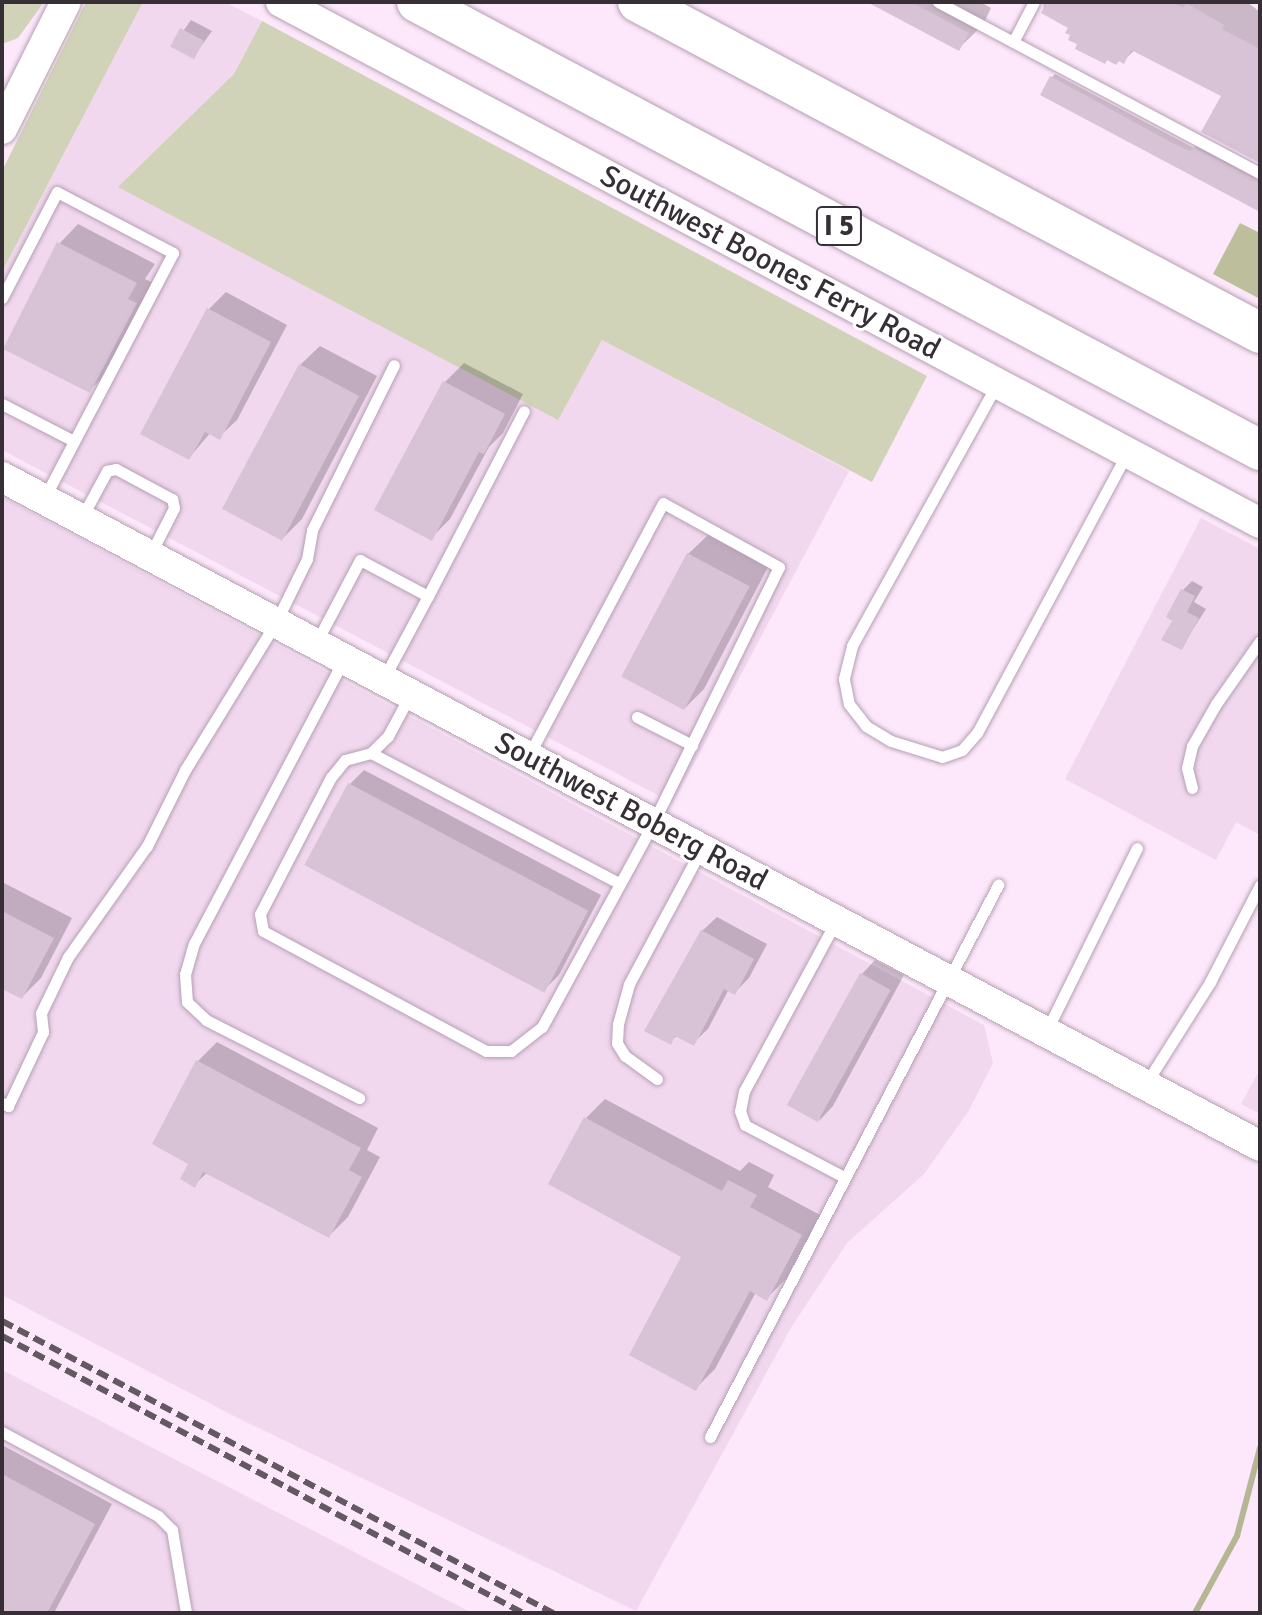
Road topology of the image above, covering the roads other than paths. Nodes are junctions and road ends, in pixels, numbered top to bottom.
1 (66, 2) edge
2 (281, 2) edge
3 (417, 2) edge
4 (638, 2) edge
5 (938, 2) edge
6 (1034, 2) edge
7 (1013, 42) junction
8 (12, 85) edge
9 (2, 129) edge
10 (1260, 173) edge
11 (2, 298) edge
12 (1260, 333) edge
13 (394, 365) dead end
14 (997, 384) junction
15 (2, 404) edge
16 (524, 411) dead end
17 (74, 441) junction
18 (1260, 450) edge
19 (1127, 452) junction
20 (2, 477) edge
21 (44, 499) junction
22 (81, 519) junction
23 (1260, 523) edge
24 (150, 555) junction
25 (428, 596) junction
26 (276, 622) junction
27 (1260, 641) edge
28 (315, 643) junction
29 (344, 659) junction
30 (383, 680) junction
31 (411, 694) junction
32 (637, 717) dead end
33 (692, 745) junction
34 (371, 753) junction
35 (528, 757) junction
36 (1192, 788) dead end
37 (653, 823) junction
38 (1137, 848) dead end
39 (701, 849) junction
40 (620, 884) junction
41 (998, 885) dead end
42 (1260, 885) edge
43 (836, 921) junction
44 (947, 980) junction
45 (1046, 1033) junction
46 (657, 1079) dead end
47 (1145, 1085) junction
48 (359, 1098) dead end
49 (2, 1103) edge
50 (1260, 1146) edge
51 (844, 1177) junction
52 (2, 1432) edge
53 (710, 1437) dead end
54 (186, 1613) edge

1 - 8 street
2 - 14 street, Southwest Boones Ferry Road
3 - 18 highway, I 5
4 - 12 highway
5 - 7 lane
6 - 7 lane
7 - 10 lane
8 - 9 street
11 - 17 lane
13 - 26 lane
14 - 19 street, Southwest Boones Ferry Road
14 - 19 lane
15 - 17 lane
16 - 25 lane
17 - 21 lane
19 - 23 street, Southwest Boones Ferry Road
20 - 21 street, Southwest Boberg Road
21 - 22 street, Southwest Boberg Road
22 - 24 street, Southwest Boberg Road
22 - 24 lane
24 - 26 street, Southwest Boberg Road
25 - 28 lane
25 - 30 lane
26 - 28 street, Southwest Boberg Road
26 - 49 lane
27 - 36 lane
28 - 29 street, Southwest Boberg Road
29 - 30 street, Southwest Boberg Road
29 - 48 lane
30 - 31 street, Southwest Boberg Road
31 - 34 lane
31 - 35 street, Southwest Boberg Road
32 - 33 lane
33 - 35 lane
33 - 37 lane
34 - 40 lane
34 - 40 lane
35 - 37 street, Southwest Boberg Road
37 - 39 street, Southwest Boberg Road
37 - 40 lane
38 - 45 lane
39 - 43 street, Southwest Boberg Road
39 - 46 lane
41 - 44 lane
42 - 47 lane
43 - 44 street, Southwest Boberg Road
43 - 51 lane
44 - 45 street, Southwest Boberg Road
44 - 51 lane
45 - 47 street, Southwest Boberg Road
47 - 50 street, Southwest Boberg Road
51 - 53 lane
52 - 54 lane

